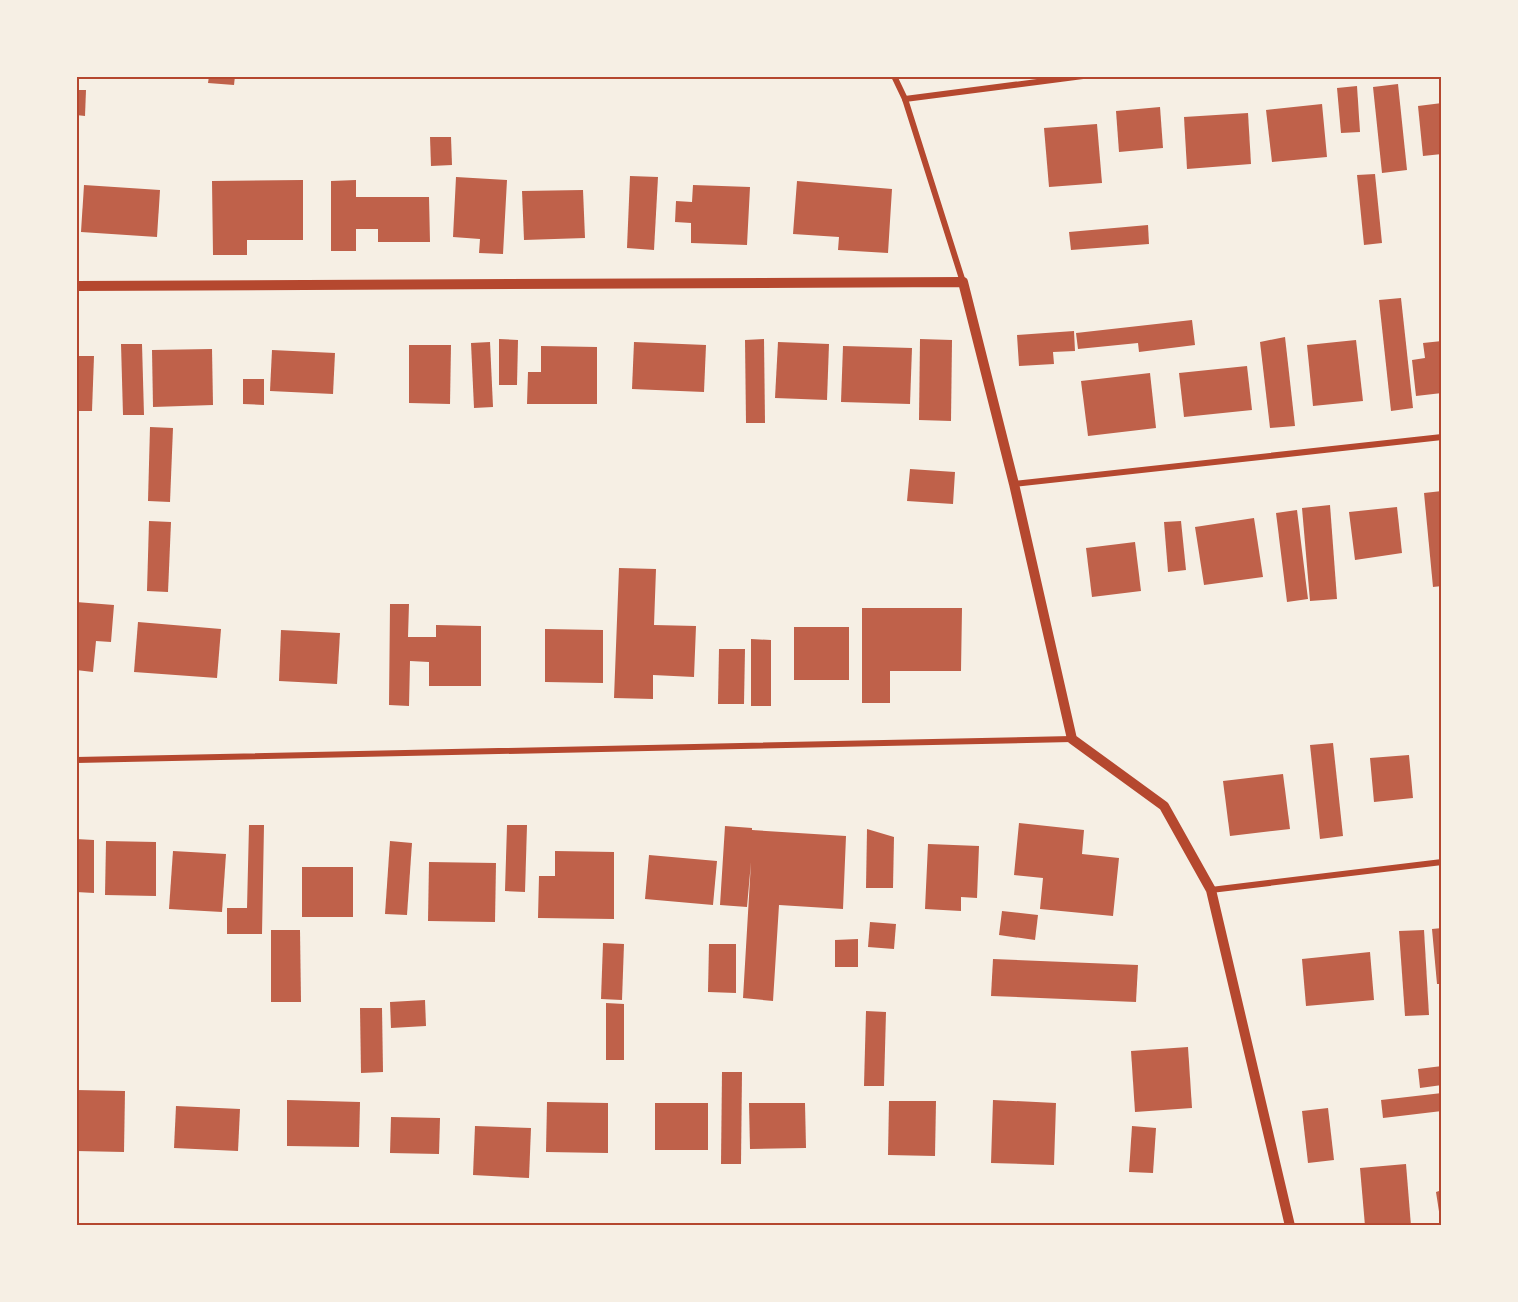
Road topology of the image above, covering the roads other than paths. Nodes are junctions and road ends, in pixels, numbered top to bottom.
1 (894, 76) edge
2 (1083, 76) edge
3 (905, 99) junction
4 (963, 282) junction
5 (76, 286) edge
6 (1442, 437) edge
7 (1014, 484) junction
8 (1072, 739) junction
9 (76, 760) edge
10 (1442, 862) edge
11 (1211, 890) junction
12 (1290, 1226) edge

1 - 3 street
2 - 3 street
3 - 4 street
4 - 5 street
4 - 7 street
6 - 7 street
7 - 8 street
8 - 9 street
8 - 11 street
10 - 11 street
11 - 12 street

